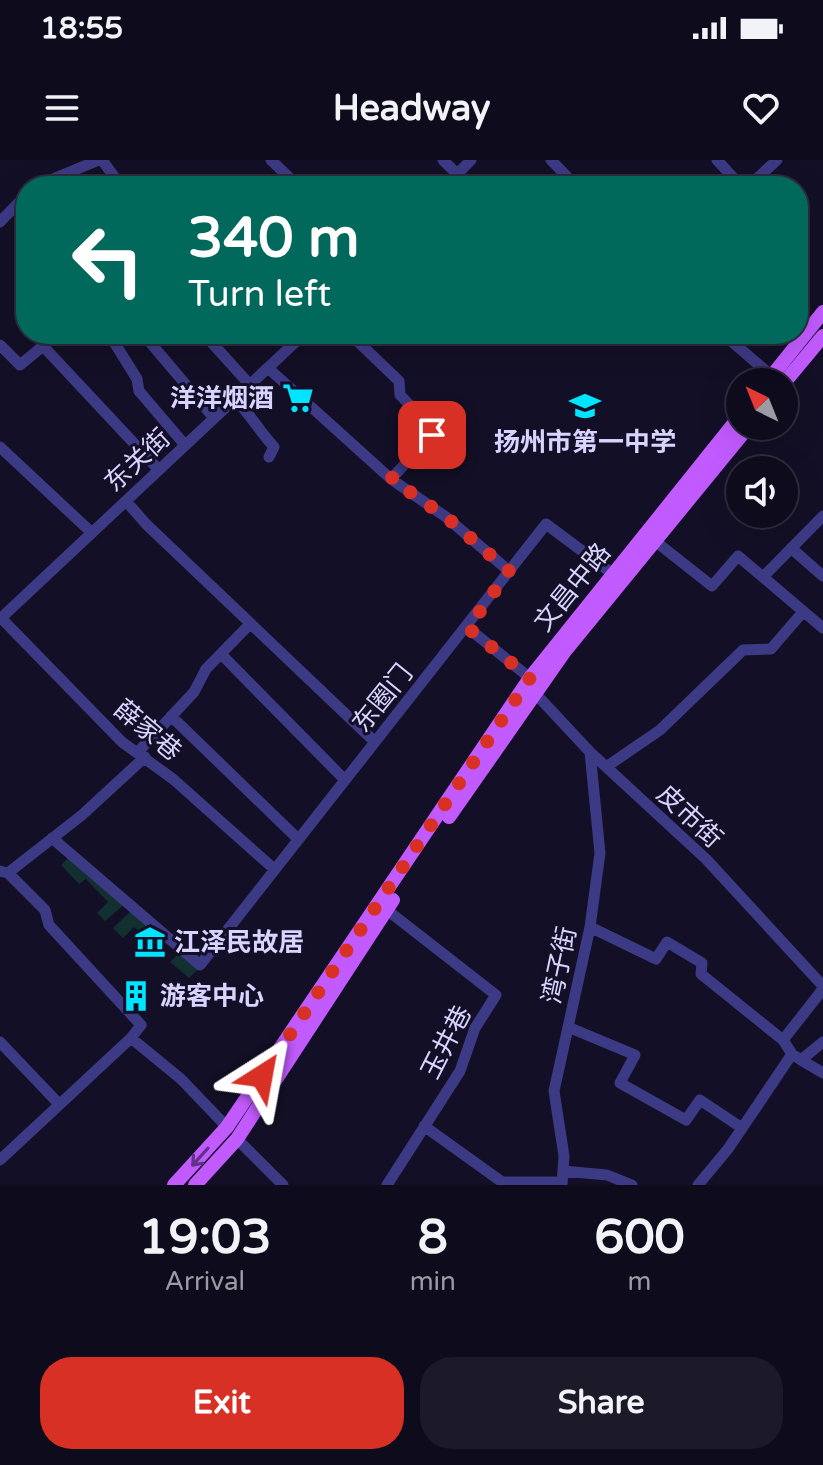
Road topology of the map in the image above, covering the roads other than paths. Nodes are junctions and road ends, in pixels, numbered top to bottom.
1 (100, 160) edge
2 (271, 160) edge
3 (443, 160) edge
4 (471, 160) edge
5 (551, 160) edge
6 (717, 160) edge
7 (777, 160) edge
8 (457, 174) joint
9 (61, 176) edge
10 (113, 176) edge
11 (288, 176) edge
12 (566, 176) edge
13 (732, 176) edge
14 (760, 176) edge
15 (16, 205) edge
16 (0, 222) edge
17 (823, 312) edge
18 (808, 333) edge
19 (823, 336) edge
20 (115, 344) edge
21 (151, 344) edge
22 (213, 344) edge
23 (293, 344) edge
24 (360, 344) edge
25 (734, 344) edge
26 (800, 344) edge
27 (0, 345) edge
28 (43, 346) joint
29 (268, 368) junction
30 (761, 368) edge
31 (783, 368) edge
32 (787, 368) edge
33 (250, 385) junction
34 (235, 399) junction
35 (214, 418) junction
36 (726, 433) edge
37 (738, 440) edge
38 (185, 445) junction
39 (0, 447) edge
40 (269, 457) dead end
41 (159, 470) junction
42 (391, 479) junction
43 (126, 501) junction
44 (823, 516) edge
45 (92, 533) junction
46 (655, 541) junction
47 (791, 548) junction
48 (509, 571) junction
49 (613, 574) junction
50 (823, 576) edge
51 (763, 577) junction
52 (802, 613) junction
53 (1, 615) edge
54 (250, 624) junction
55 (468, 628) junction
56 (823, 628) edge
57 (221, 654) junction
58 (532, 685) junction
59 (171, 716) junction
60 (375, 742) junction
61 (590, 752) junction
62 (142, 755) junction
63 (606, 767) junction
64 (344, 779) junction
65 (52, 838) junction
66 (297, 838) junction
67 (273, 868) junction
68 (4, 872) edge
69 (387, 910) junction
70 (590, 927) junction
71 (823, 988) edge
72 (568, 1027) junction
73 (131, 1038) junction
74 (783, 1040) junction
75 (0, 1042) edge
76 (823, 1042) edge
77 (797, 1057) junction
78 (823, 1073) edge
79 (59, 1104) junction
80 (424, 1126) junction
81 (227, 1127) junction
82 (742, 1128) junction
83 (237, 1139) junction
84 (0, 1160) edge
85 (562, 1179) edge
86 (174, 1185) edge
87 (195, 1185) edge
88 (283, 1185) edge
89 (387, 1185) edge
90 (632, 1185) edge
91 (698, 1185) edge

1 - 9 street
1 - 10 street
2 - 11 street
3 - 8 street
4 - 8 street
5 - 12 street
6 - 13 street
7 - 14 street
15 - 16 street
17 - 18 main road
19 - 32 main road
20 - 38 street
21 - 35 street
22 - 33 street
23 - 29 street, 东关街
24 - 42 street
25 - 30 street
26 - 31 main road
27 - 28 street
28 - 41 street
29 - 33 street, 东关街
29 - 42 street
33 - 34 street, 东关街
34 - 35 street, 东关街
34 - 40 street
35 - 38 street, 东关街
36 - 49 main road, 文昌中路
37 - 46 main road, 文昌中路
38 - 41 street, 东关街
39 - 45 street
41 - 43 street, 东关街
42 - 48 street
43 - 45 street, 东关街
43 - 54 street
44 - 47 street
45 - 53 street, 东关街
46 - 51 street
46 - 58 main road, 文昌中路
47 - 50 street
47 - 51 street
48 - 49 street, 东圈门
48 - 55 street, 东圈门
49 - 58 main road, 文昌中路
51 - 52 street
52 - 56 street
52 - 63 street
53 - 62 street, 薛家巷
54 - 57 street
54 - 60 street
55 - 58 street, 皮市街
55 - 60 street, 东圈门
57 - 59 street
57 - 64 street
58 - 61 street, 皮市街
58 - 69 main road, 文昌中路
58 - 81 main road, 文昌中路
59 - 62 street
59 - 66 street
60 - 64 street, 东圈门
61 - 63 street, 皮市街
61 - 70 street, 湾子街
62 - 65 street
62 - 67 street, 薛家巷
63 - 71 street, 皮市街
64 - 66 street, 东圈门
65 - 67 street, 东圈门
65 - 68 street
66 - 67 street, 东圈门
68 - 73 street
69 - 80 street, 玉井巷
69 - 83 main road, 文昌中路
70 - 72 street, 湾子街
70 - 74 street
71 - 74 street
72 - 82 street
72 - 85 street, 湾子街
73 - 79 street
73 - 81 street
74 - 77 street
75 - 79 street
76 - 77 street
77 - 78 street
77 - 82 street
79 - 84 street
80 - 85 street
80 - 89 street, 玉井巷
81 -> 86 main road, 文昌中路
82 - 91 street
83 - 87 main road, 文昌中路
83 - 88 street
85 - 90 street

